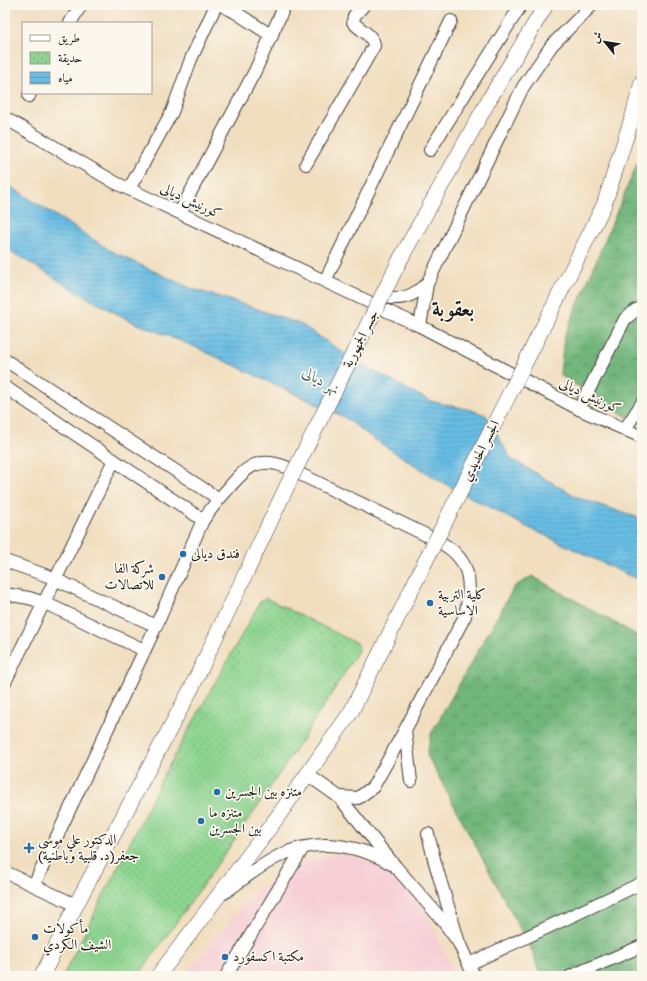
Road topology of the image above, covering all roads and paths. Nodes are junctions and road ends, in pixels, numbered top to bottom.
1 (81, 5) edge
2 (216, 5) edge
3 (220, 5) edge
4 (286, 5) edge
5 (364, 5) edge
6 (520, 5) edge
7 (546, 5) edge
8 (592, 5) edge
9 (451, 21) dead end
10 (71, 22) edge
11 (272, 36) junction
12 (642, 82) edge
13 (5, 118) edge
14 (430, 150) dead end
15 (306, 164) dead end
16 (129, 188) junction
17 (180, 212) junction
18 (325, 281) junction
19 (427, 284) junction
20 (391, 298) dead end
21 (371, 300) dead end
22 (642, 308) edge
23 (385, 310) dead end
24 (420, 326) junction
25 (5, 360) edge
26 (510, 373) dead end
27 (526, 381) dead end
28 (5, 387) edge
29 (642, 403) edge
30 (579, 409) junction
31 (625, 429) junction
32 (642, 437) edge
33 (114, 460) junction
34 (286, 467) dead end
35 (302, 475) dead end
36 (219, 499) junction
37 (203, 520) junction
38 (428, 536) dead end
39 (443, 544) dead end
40 (5, 561) edge
41 (56, 579) junction
42 (5, 594) edge
43 (44, 603) junction
44 (156, 626) junction
45 (144, 650) junction
46 (5, 682) edge
47 (405, 730) junction
48 (308, 775) junction
49 (411, 781) dead end
50 (339, 797) junction
51 (428, 834) dead end
52 (303, 848) junction
53 (396, 866) junction
54 (5, 872) edge
55 (642, 883) edge
56 (34, 884) junction
57 (218, 897) junction
58 (76, 905) junction
59 (459, 943) junction
60 (642, 946) edge
61 (469, 964) junction
62 (42, 976) edge
63 (158, 976) edge
64 (226, 976) edge
65 (474, 976) edge
66 (571, 976) edge

1 - 10 street
2 - 16 street
3 - 11 street
4 - 11 street
5 - 15 street
6 - 14 street
7 - 58 main road, جسر الجمهورية, bridge
8 - 19 street
9 - 18 street
11 - 17 street
12 - 48 main road, الجسر الحديدي, bridge
13 - 16 street, كورنيش ديالى
16 - 17 street, كورنيش ديالى
17 - 18 street, كورنيش ديالى
18 - 21 street, كورنيش ديالى
19 - 20 street
19 - 24 street
22 - 30 street
23 - 24 street
24 - 26 street
25 - 36 street
27 - 30 street, كورنيش ديالى
28 - 33 street
29 - 31 street
30 - 31 street, كورنيش ديالى
31 - 32 street, كورنيش ديالى
33 - 37 street
33 - 41 street
34 - 36 street
35 - 38 street
36 - 37 street
37 - 44 street
39 - 47 street
40 - 41 street
41 - 43 street
41 - 44 street
42 - 43 street
43 - 45 street
43 - 46 street
44 - 45 street
45 - 56 street
47 - 49 street
47 - 50 street
48 - 50 street
48 - 57 main road, الجسر الحديدي
50 - 53 street
51 - 59 street
52 - 53 street
52 - 57 street
52 - 64 street
53 - 59 street
54 - 56 street
55 - 61 street
56 - 58 street
57 - 63 main road, الجسر الحديدي
58 - 62 main road, جسر الجمهورية
59 - 61 street
60 - 66 street
61 - 65 street

